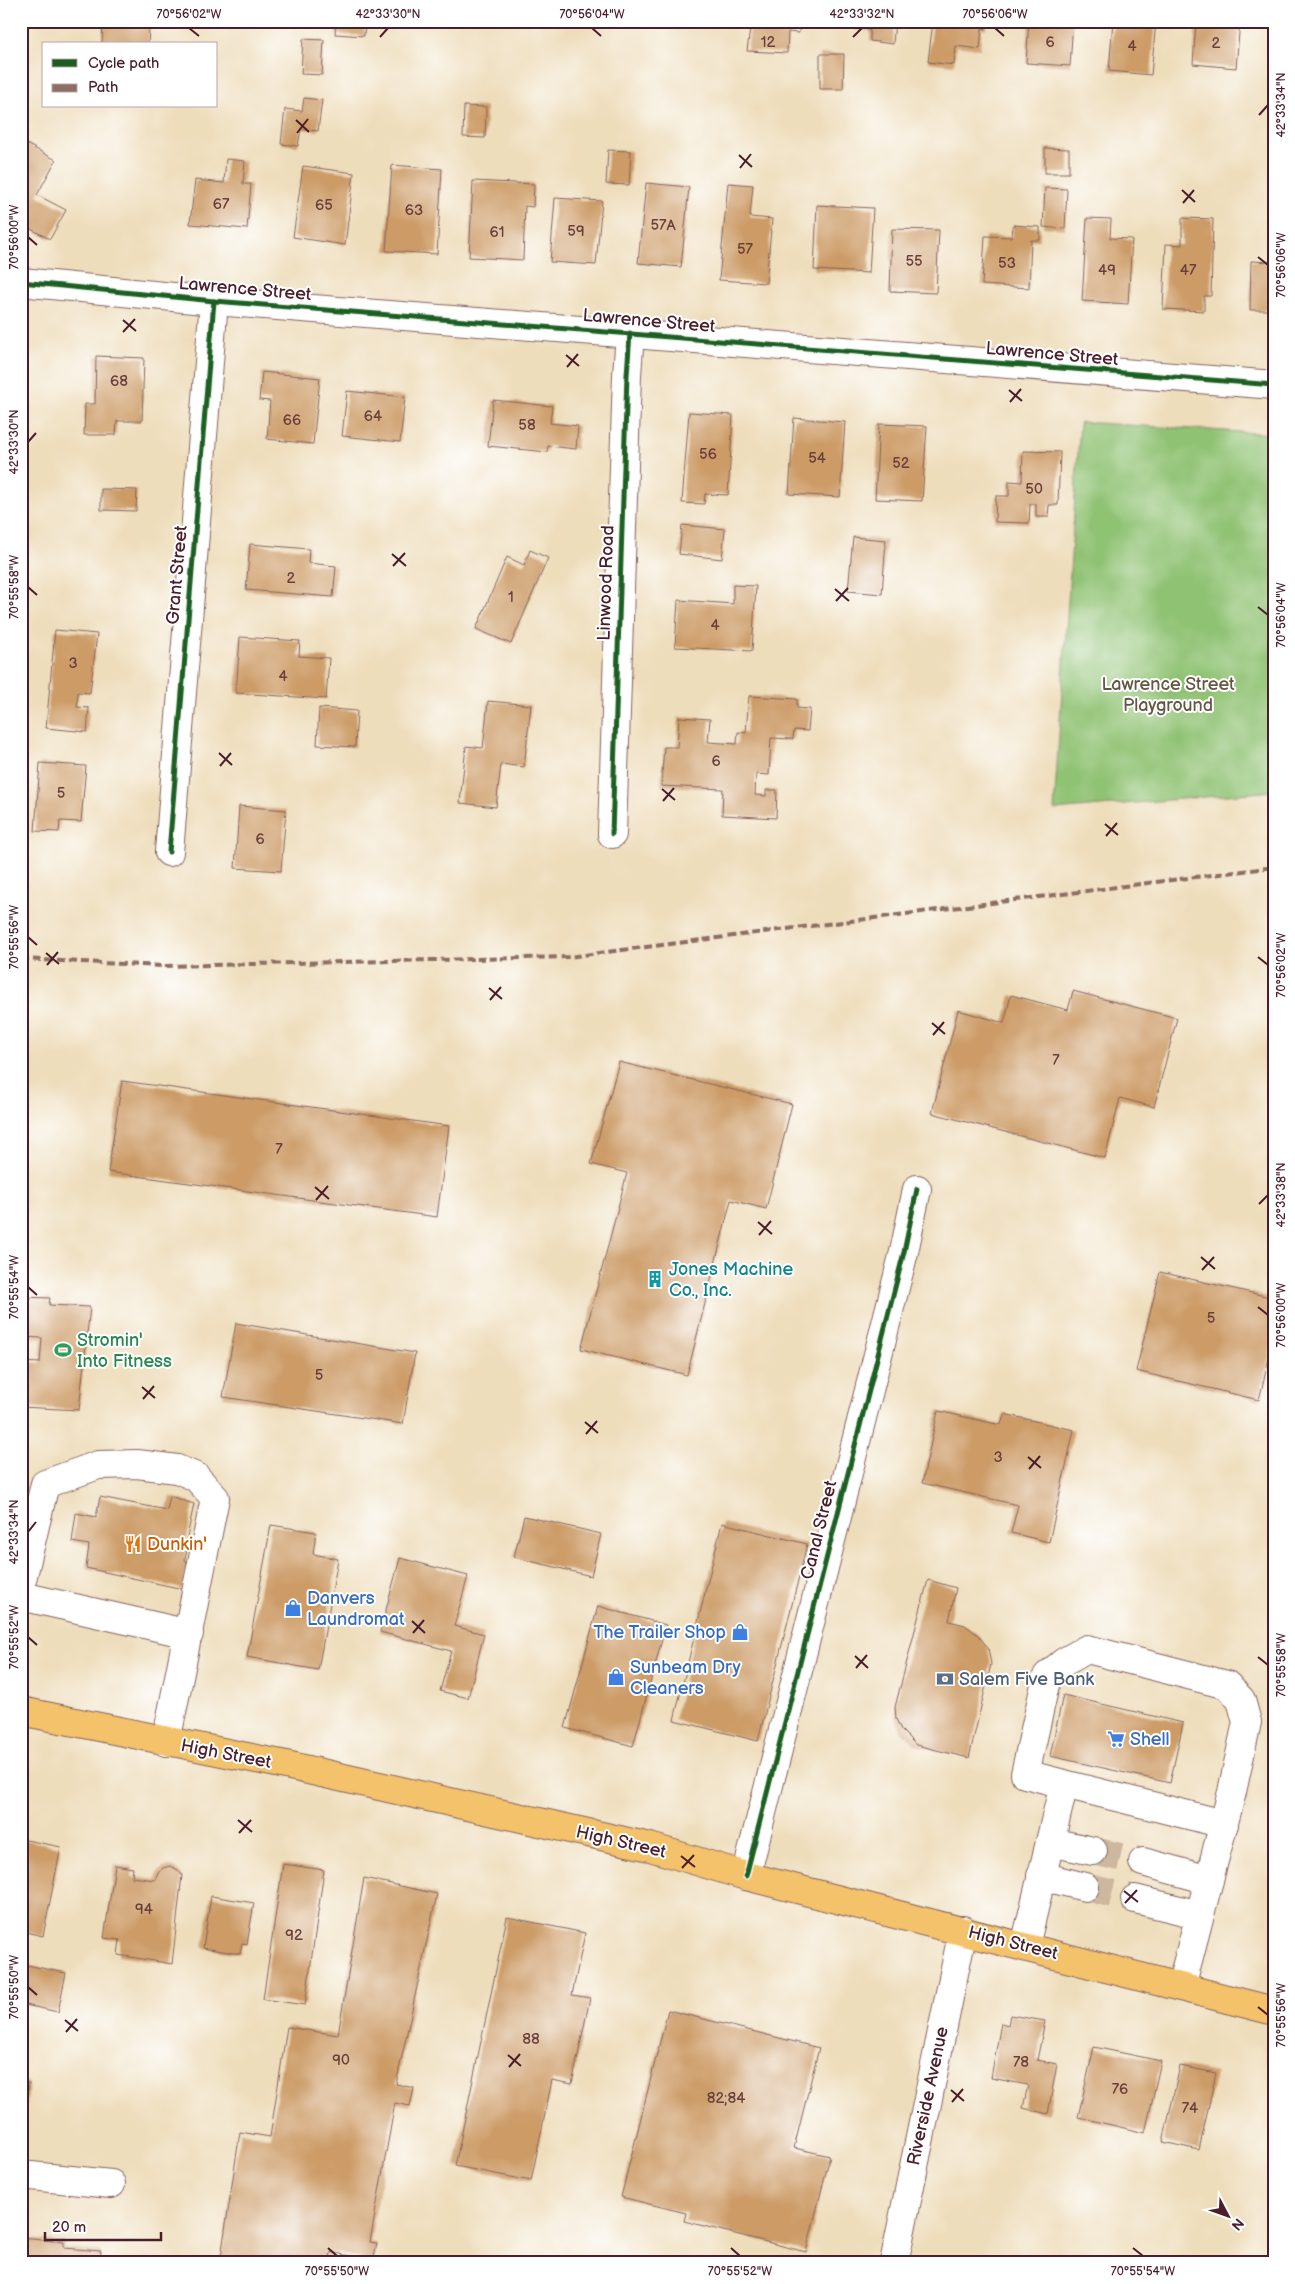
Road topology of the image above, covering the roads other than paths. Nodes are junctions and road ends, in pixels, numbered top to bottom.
1 (21, 282) edge
2 (214, 301) junction
3 (630, 333) junction
4 (1274, 385) edge
5 (612, 834) dead end
6 (168, 852) dead end
7 (917, 1189) dead end
8 (21, 1584) edge
9 (21, 1596) edge
10 (189, 1634) junction
11 (21, 1712) edge
12 (166, 1742) junction
13 (1064, 1784) junction
14 (1224, 1824) junction
15 (1050, 1842) junction
16 (1093, 1851) tunnel mouth
17 (1143, 1862) tunnel mouth
18 (746, 1876) junction
19 (1041, 1876) junction
20 (1210, 1880) junction
21 (1085, 1887) tunnel mouth
22 (1135, 1899) tunnel mouth
23 (1200, 1915) junction
24 (963, 1930) junction
25 (1025, 1946) junction
26 (1181, 1987) junction
27 (1274, 2011) edge
28 (21, 2175) edge
29 (111, 2184) dead end
30 (894, 2263) edge

1 - 2 street, Lawrence Street
2 - 3 street, Lawrence Street
2 - 6 street, Grant Street
3 - 4 street, Lawrence Street
3 - 5 street, Linwood Road
7 - 18 street, Canal Street
8 - 10 street
9 - 10 street
10 - 12 street
11 - 12 main road, High Street
12 - 18 main road, High Street
13 - 14 street
13 - 14 street
13 - 15 street
14 - 20 street
15 - 16 street
15 - 19 street
17 - 20 street
18 - 24 main road, High Street
19 - 21 street
19 - 25 street
20 - 23 street
22 - 23 street
23 - 26 street
24 - 25 main road, High Street
24 - 30 street, Riverside Avenue
25 - 26 main road, High Street
26 - 27 main road, High Street
28 - 29 street

